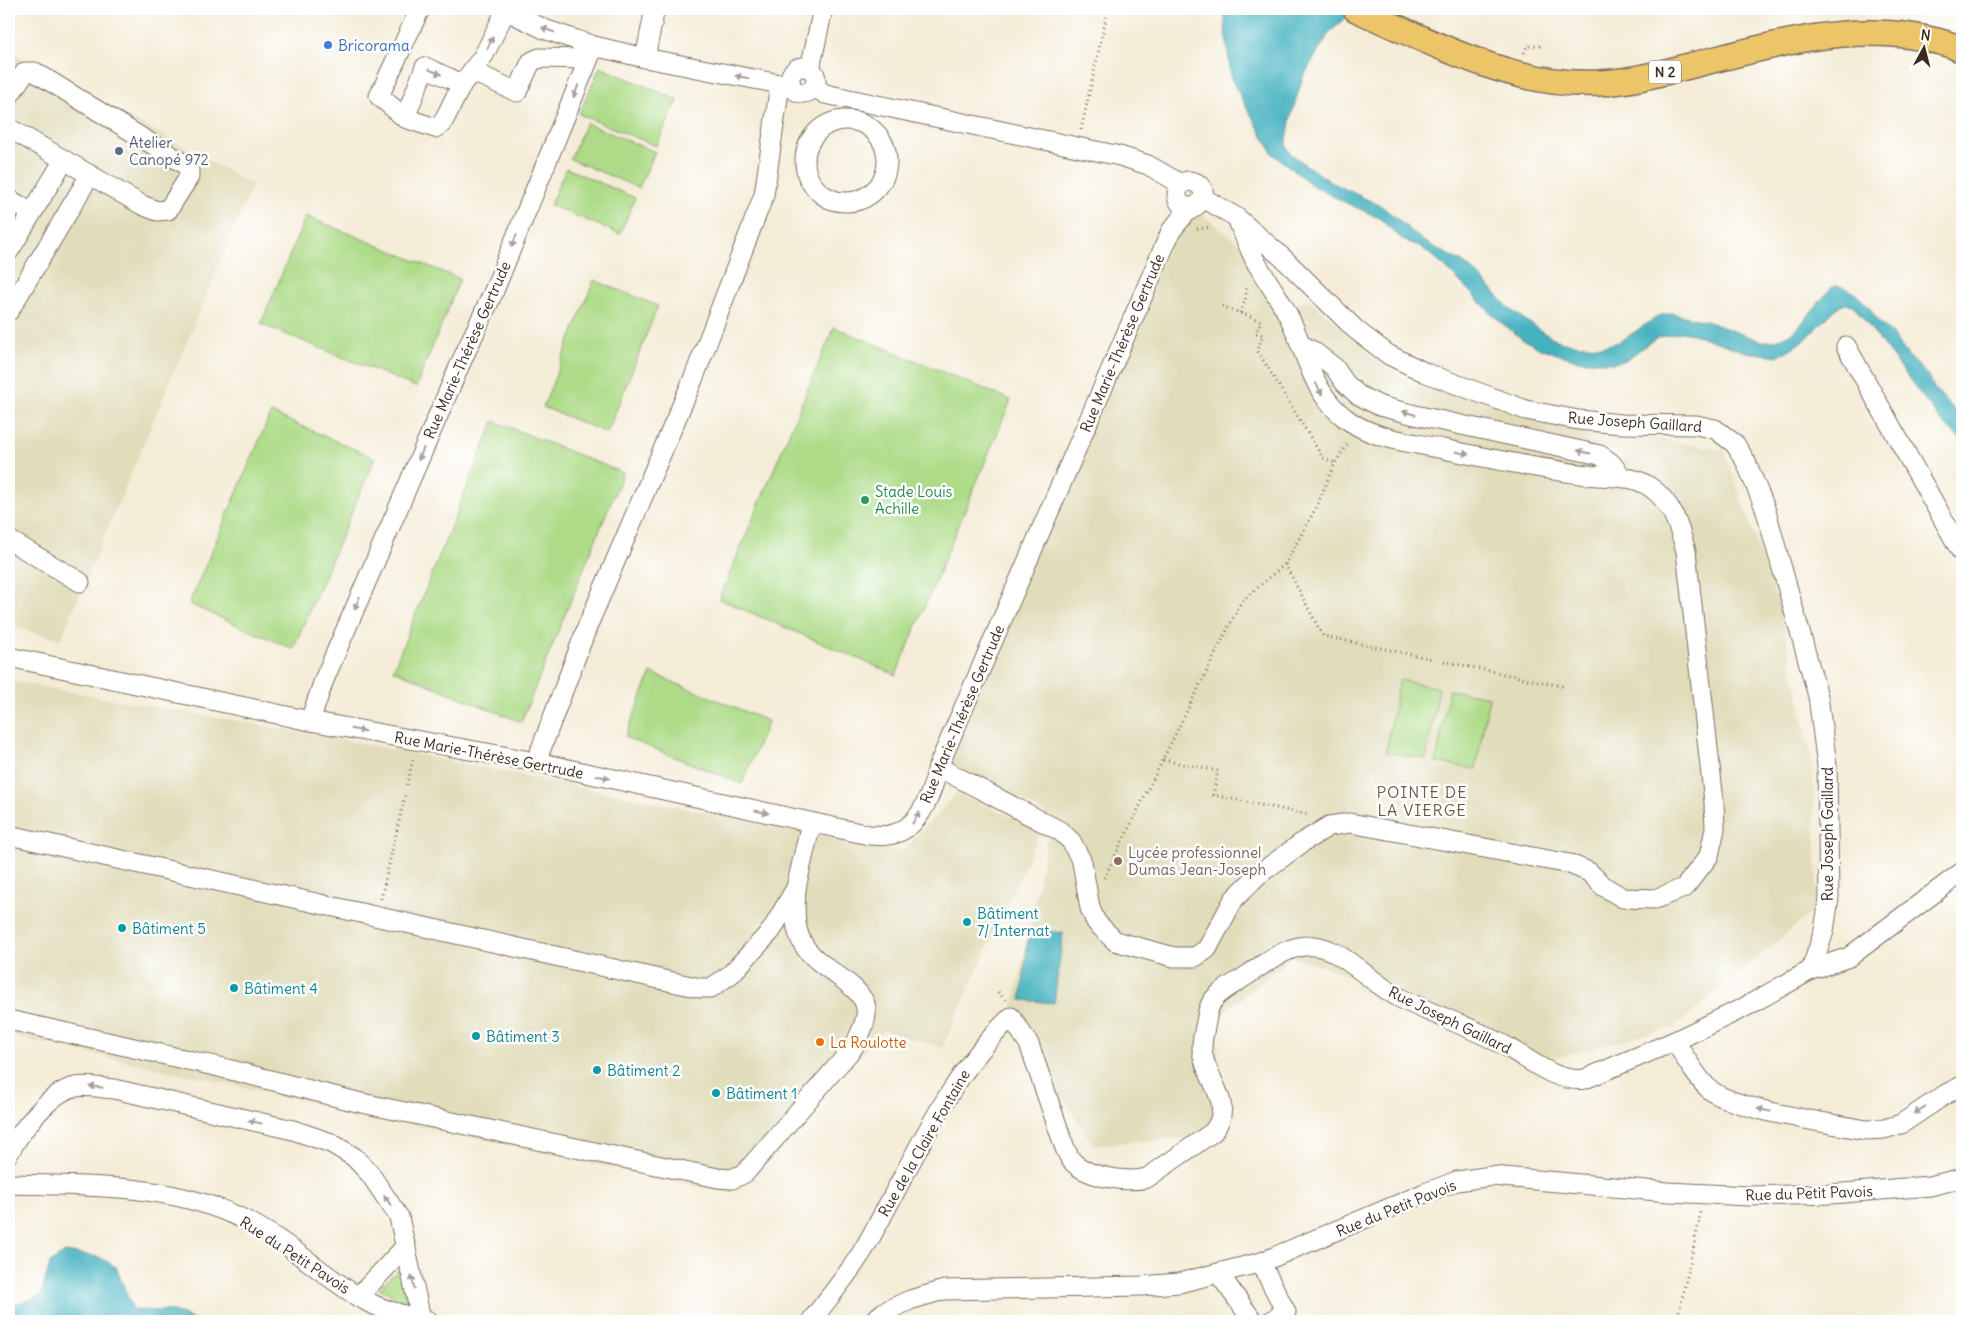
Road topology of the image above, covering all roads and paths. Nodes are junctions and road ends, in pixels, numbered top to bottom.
1 (420, 9) edge
2 (655, 9) edge
3 (811, 9) edge
4 (823, 9) edge
5 (1108, 9) edge
6 (504, 10) edge
7 (1365, 13) edge
8 (1962, 50) edge
9 (591, 53) junction
10 (645, 58) junction
11 (466, 79) junction
12 (804, 81) junction
13 (9, 96) edge
14 (893, 108) junction
15 (405, 118) junction
16 (834, 122) junction
17 (867, 126) junction
18 (9, 128) edge
19 (1079, 138) dead end
20 (64, 160) junction
21 (90, 175) junction
22 (9, 199) edge
23 (1199, 203) junction
24 (32, 213) junction
25 (1236, 217) junction
26 (1219, 230) dead end
27 (1190, 231) dead end
28 (9, 251) edge
29 (1248, 284) dead end
30 (1222, 306) dead end
31 (9, 311) edge
32 (1240, 313) junction
33 (1300, 344) junction
34 (1846, 346) dead end
35 (1359, 427) junction
36 (1335, 463) junction
37 (1623, 478) junction
38 (9, 540) edge
39 (1962, 553) edge
40 (1284, 564) junction
41 (80, 582) dead end
42 (9, 658) edge
43 (1566, 687) dead end
44 (310, 721) junction
45 (417, 740) junction
46 (1163, 760) junction
47 (536, 762) junction
48 (938, 767) junction
49 (408, 785) dead end
50 (405, 795) dead end
51 (1311, 815) dead end
52 (811, 822) junction
53 (9, 835) edge
54 (1962, 872) edge
55 (796, 888) junction
56 (1090, 908) junction
57 (377, 917) junction
58 (1811, 970) junction
59 (9, 1020) edge
60 (1675, 1042) junction
61 (1962, 1086) edge
62 (9, 1153) edge
63 (1147, 1178) joint
64 (1962, 1178) edge
65 (9, 1184) edge
66 (1701, 1193) junction
67 (406, 1246) junction
68 (1262, 1262) junction
69 (1219, 1274) junction
70 (358, 1297) junction
71 (425, 1320) edge
72 (811, 1321) edge
73 (872, 1321) edge
74 (1254, 1321) edge
75 (1271, 1321) edge
76 (1677, 1321) edge

1 - 15 street
2 - 10 street
3 - 12 street
4 - 12 street
5 - 19 path
9 -> 6 street
11 -> 6 street
7 - 8 main road, N 2
9 - 10 street
9 - 11 street
9 -> 44 street, Rue Marie-Thérèse Gertrude
12 -> 10 street
11 - 15 street
15 -> 11 street
12 - 14 street
12 - 16 street
12 - 47 street
13 - 21 street
14 - 17 street
14 - 23 street
16 - 17 street
16 - 17 street
18 - 20 street
20 - 21 street
20 - 24 street
21 - 31 street
22 - 24 street
23 - 25 street, Rue Joseph Gaillard
23 - 48 street, Rue Marie-Thérèse Gertrude
24 - 28 street
25 - 33 street
25 - 58 street, Rue Joseph Gaillard
26 - 27 path
29 - 32 path
30 - 32 path
32 - 36 path
33 -> 35 street
37 -> 33 street
34 - 39 street
35 - 36 path
35 -> 37 street
36 - 40 path
37 - 56 street
38 - 41 street
40 - 43 path
40 - 46 path
42 - 44 street
44 -> 45 street, Rue Marie-Thérèse Gertrude
45 - 47 street, Rue Marie-Thérèse Gertrude
45 - 49 path
46 - 51 path
46 - 56 path
47 -> 52 street, Rue Marie-Thérèse Gertrude
52 -> 48 street, Rue Marie-Thérèse Gertrude
48 - 56 street
50 - 57 path
52 - 55 street
53 - 57 street
54 - 58 street
55 - 57 street
55 - 59 street
58 - 60 street, Rue Joseph Gaillard
61 -> 60 street
60 - 63 street, Rue Joseph Gaillard
67 -> 62 street
63 - 72 street, Rue de la Claire Fontaine
64 - 66 street, Rue du Petit Pavois
65 - 70 street, Rue du Petit Pavois
66 - 68 street, Rue du Petit Pavois
66 - 76 path
67 - 70 street
71 -> 67 street
68 - 69 street, Rue du Petit Pavois
68 - 75 street
69 - 73 street, Rue du Petit Pavois
69 - 74 street
70 - 71 street, Rue du Petit Pavois

